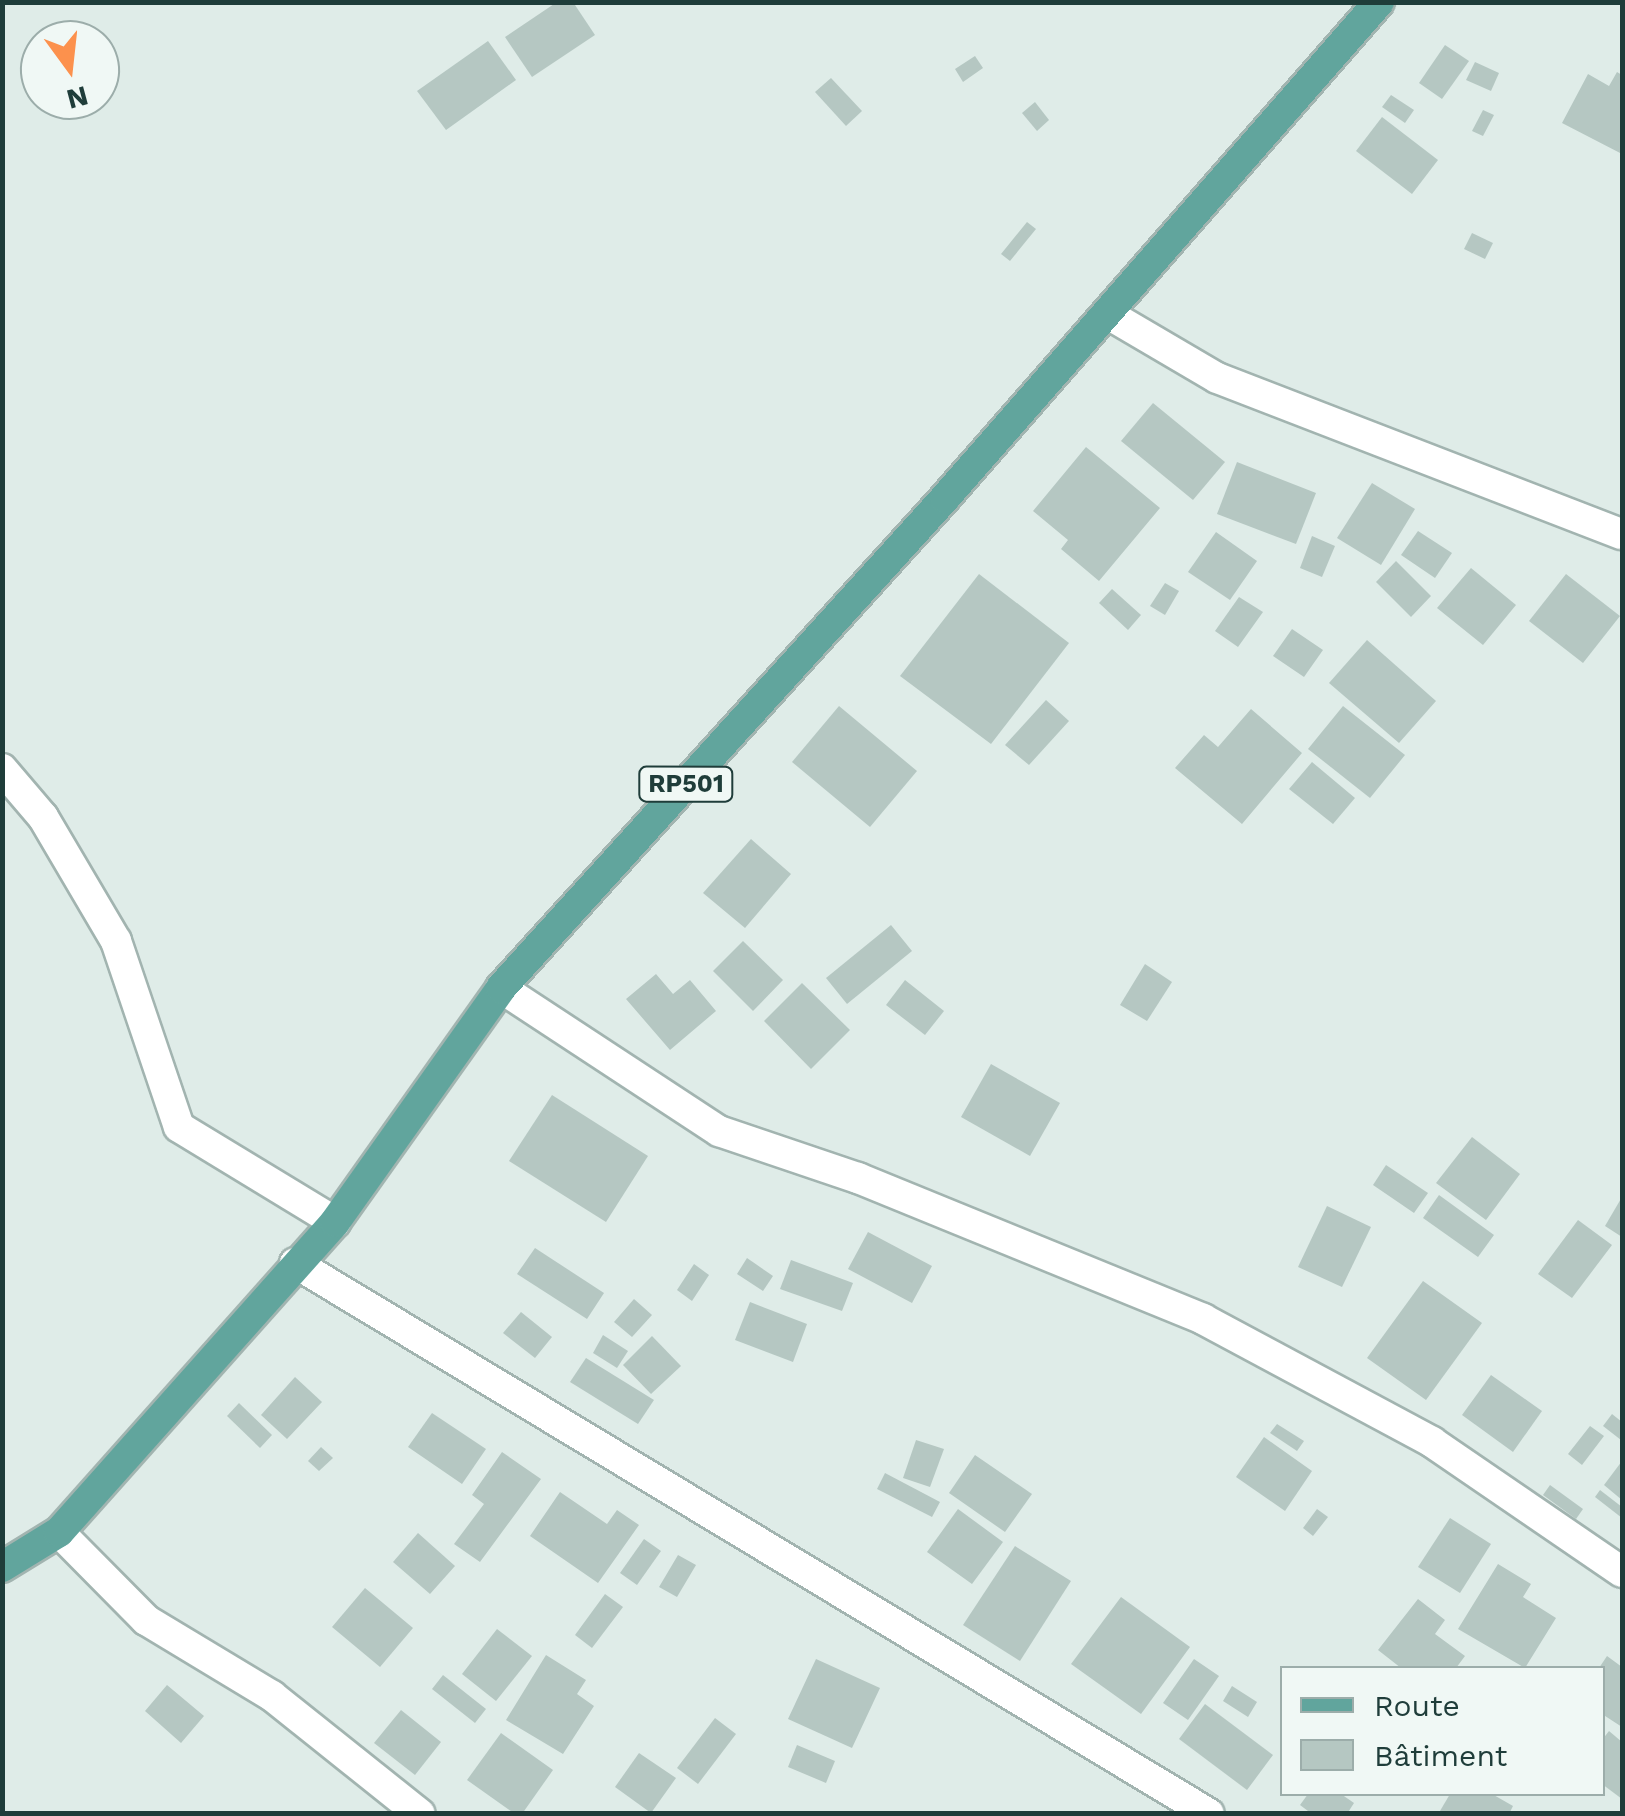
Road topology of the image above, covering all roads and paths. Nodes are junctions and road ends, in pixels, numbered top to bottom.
1 (1378, 2) edge
2 (1108, 314) junction
3 (1622, 534) edge
4 (2, 768) edge
5 (501, 988) junction
6 (335, 1222) junction
7 (295, 1263) junction
8 (59, 1532) junction
9 (2, 1567) edge
10 (1622, 1572) edge
11 (420, 1814) edge
12 (1209, 1814) edge

1 - 2 main road, RP501
2 - 3 street
2 - 5 main road, RP501
4 - 6 street
5 - 6 main road, RP501
5 - 10 street
6 - 7 main road, RP501
7 - 8 main road, RP501
7 - 12 street
8 - 9 main road, RP501
8 - 11 street

